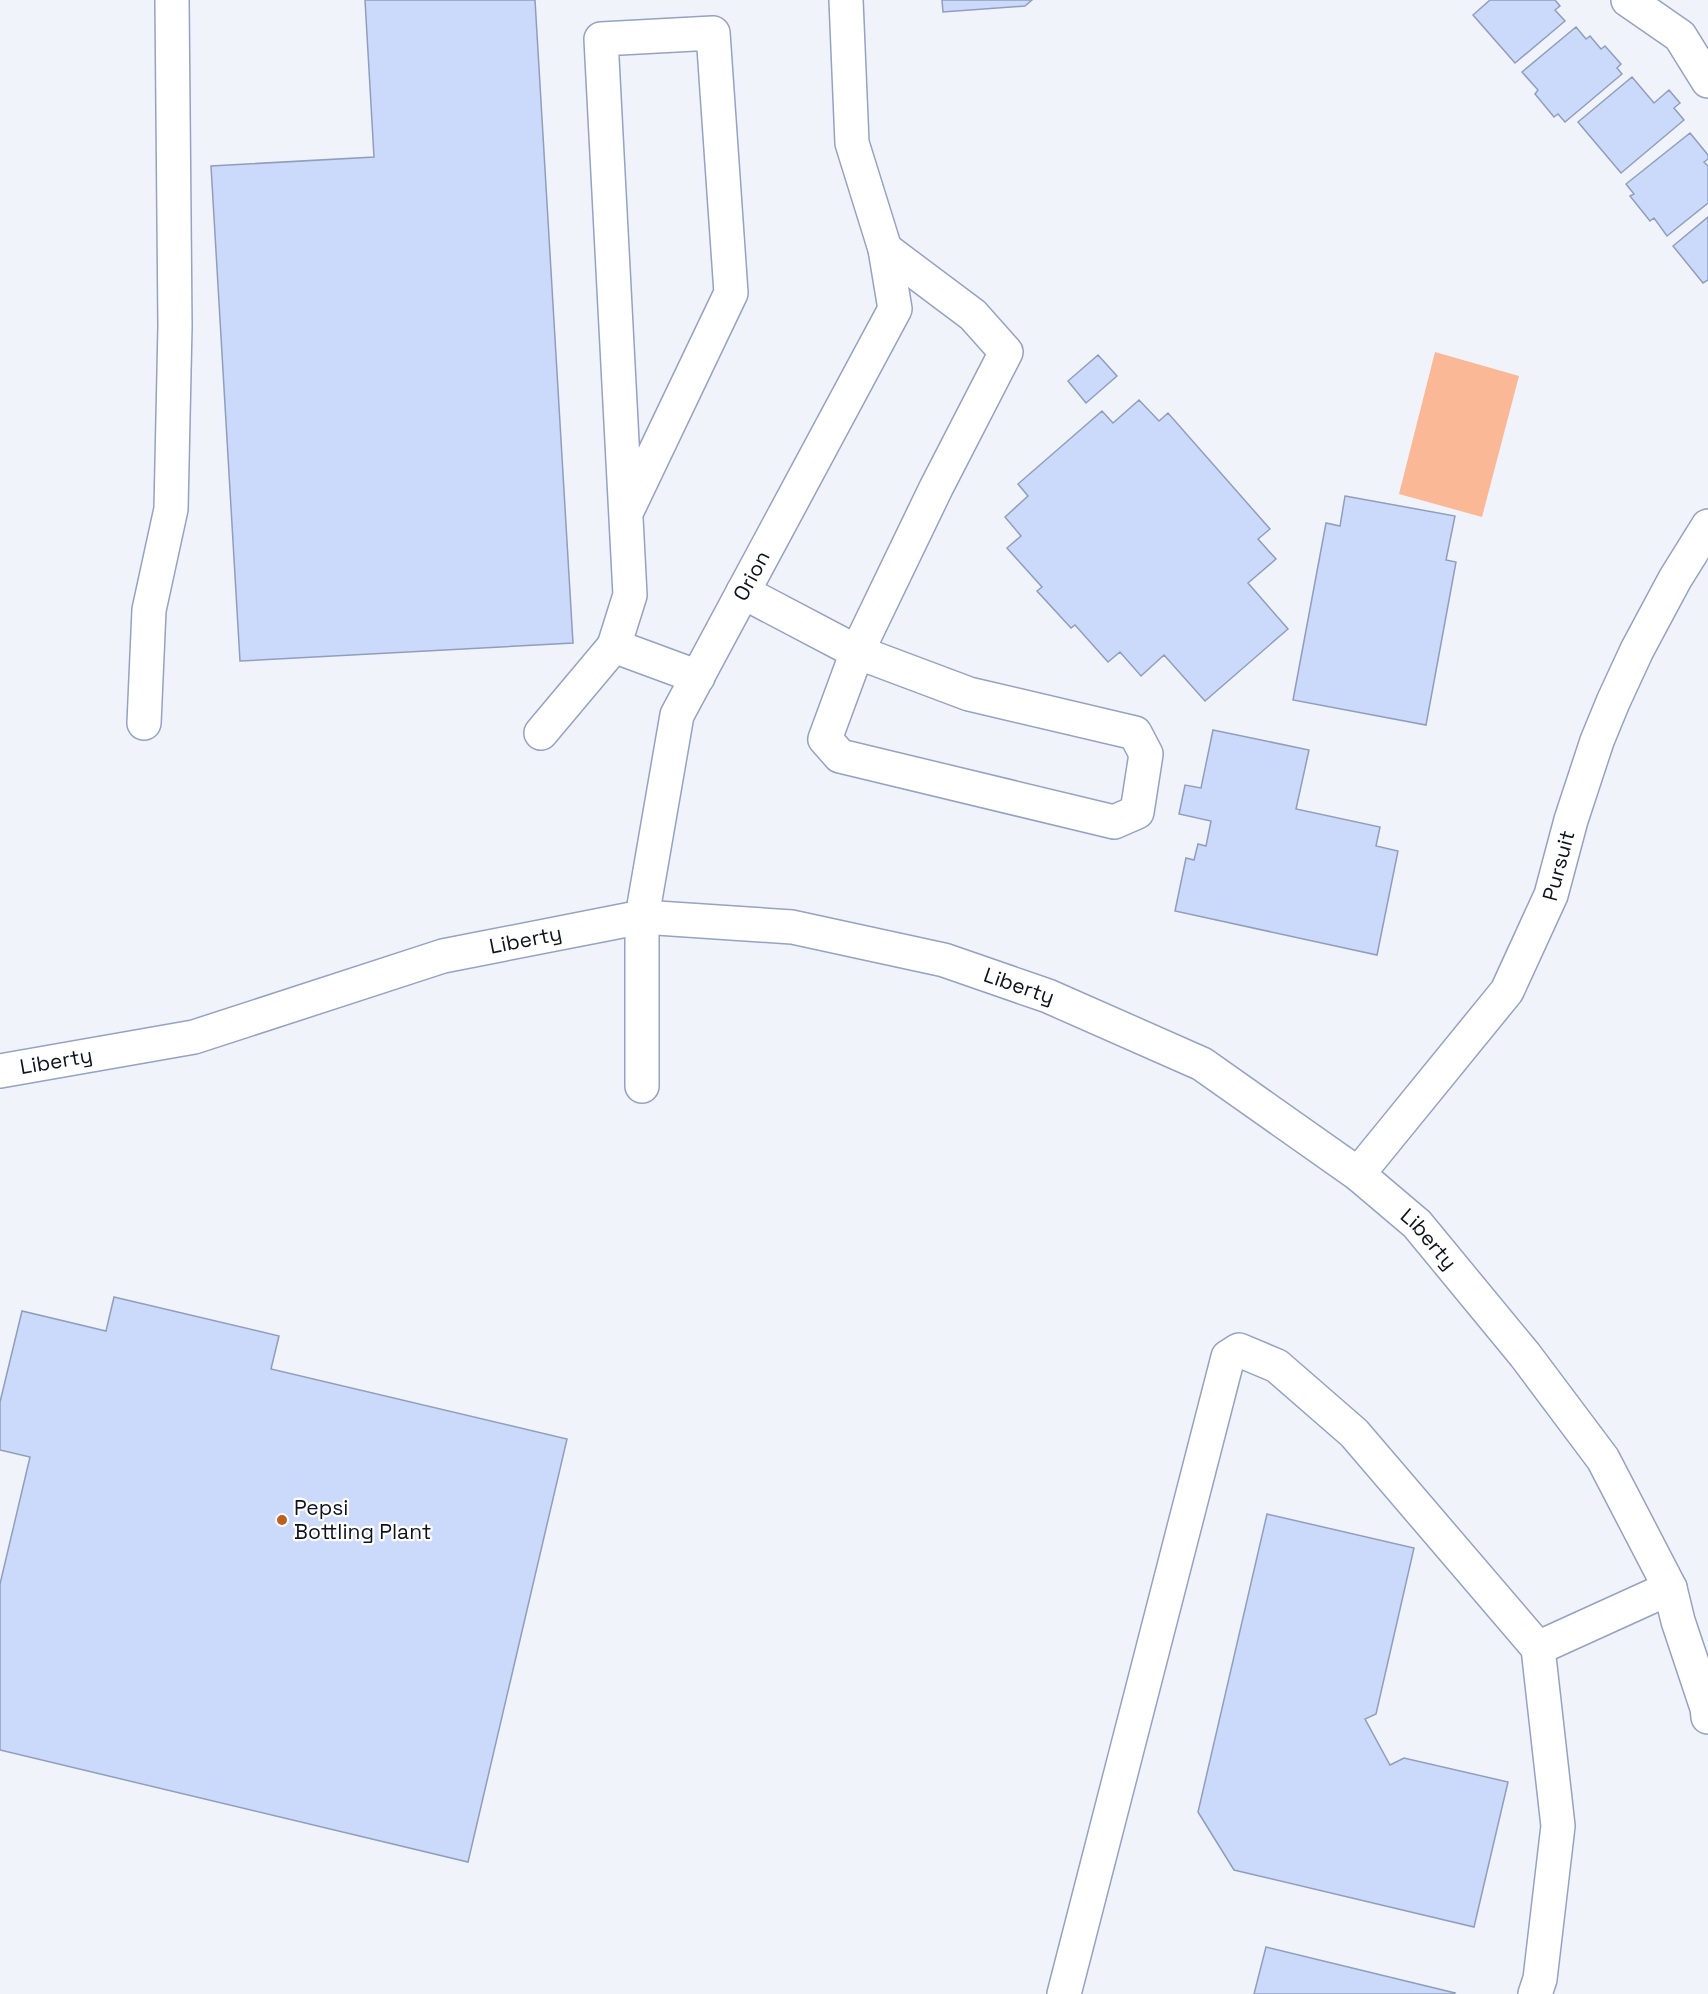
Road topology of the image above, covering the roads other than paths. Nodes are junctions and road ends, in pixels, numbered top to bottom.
1 (172, 0) edge
2 (846, 0) edge
3 (1628, 0) edge
4 (1694, 37) edge
5 (1708, 81) edge
6 (885, 249) junction
7 (626, 513) junction
8 (1708, 526) edge
9 (743, 592) junction
10 (614, 646) junction
11 (857, 652) junction
12 (698, 677) junction
13 (144, 723) dead end
14 (541, 733) dead end
15 (642, 917) junction
16 (0, 1071) edge
17 (642, 1086) dead end
18 (1358, 1174) junction
19 (1670, 1588) junction
20 (1538, 1648) junction
21 (1708, 1717) edge
22 (1064, 1994) edge
23 (1535, 1994) edge

1 - 13 street
2 - 6 street, Orion
3 - 4 street
4 - 5 street
6 - 9 street, Orion
6 - 11 street
7 - 7 street
7 - 10 street
8 - 18 street, Pursuit
9 - 11 street
9 - 12 street, Orion
10 - 12 street
10 - 14 street
11 - 11 street
12 - 15 street, Orion
15 - 16 street, Liberty
15 - 17 street, Orion
15 - 18 street, Liberty
18 - 19 street, Liberty
19 - 20 street
19 - 21 street, Liberty
20 - 22 street
20 - 23 street

